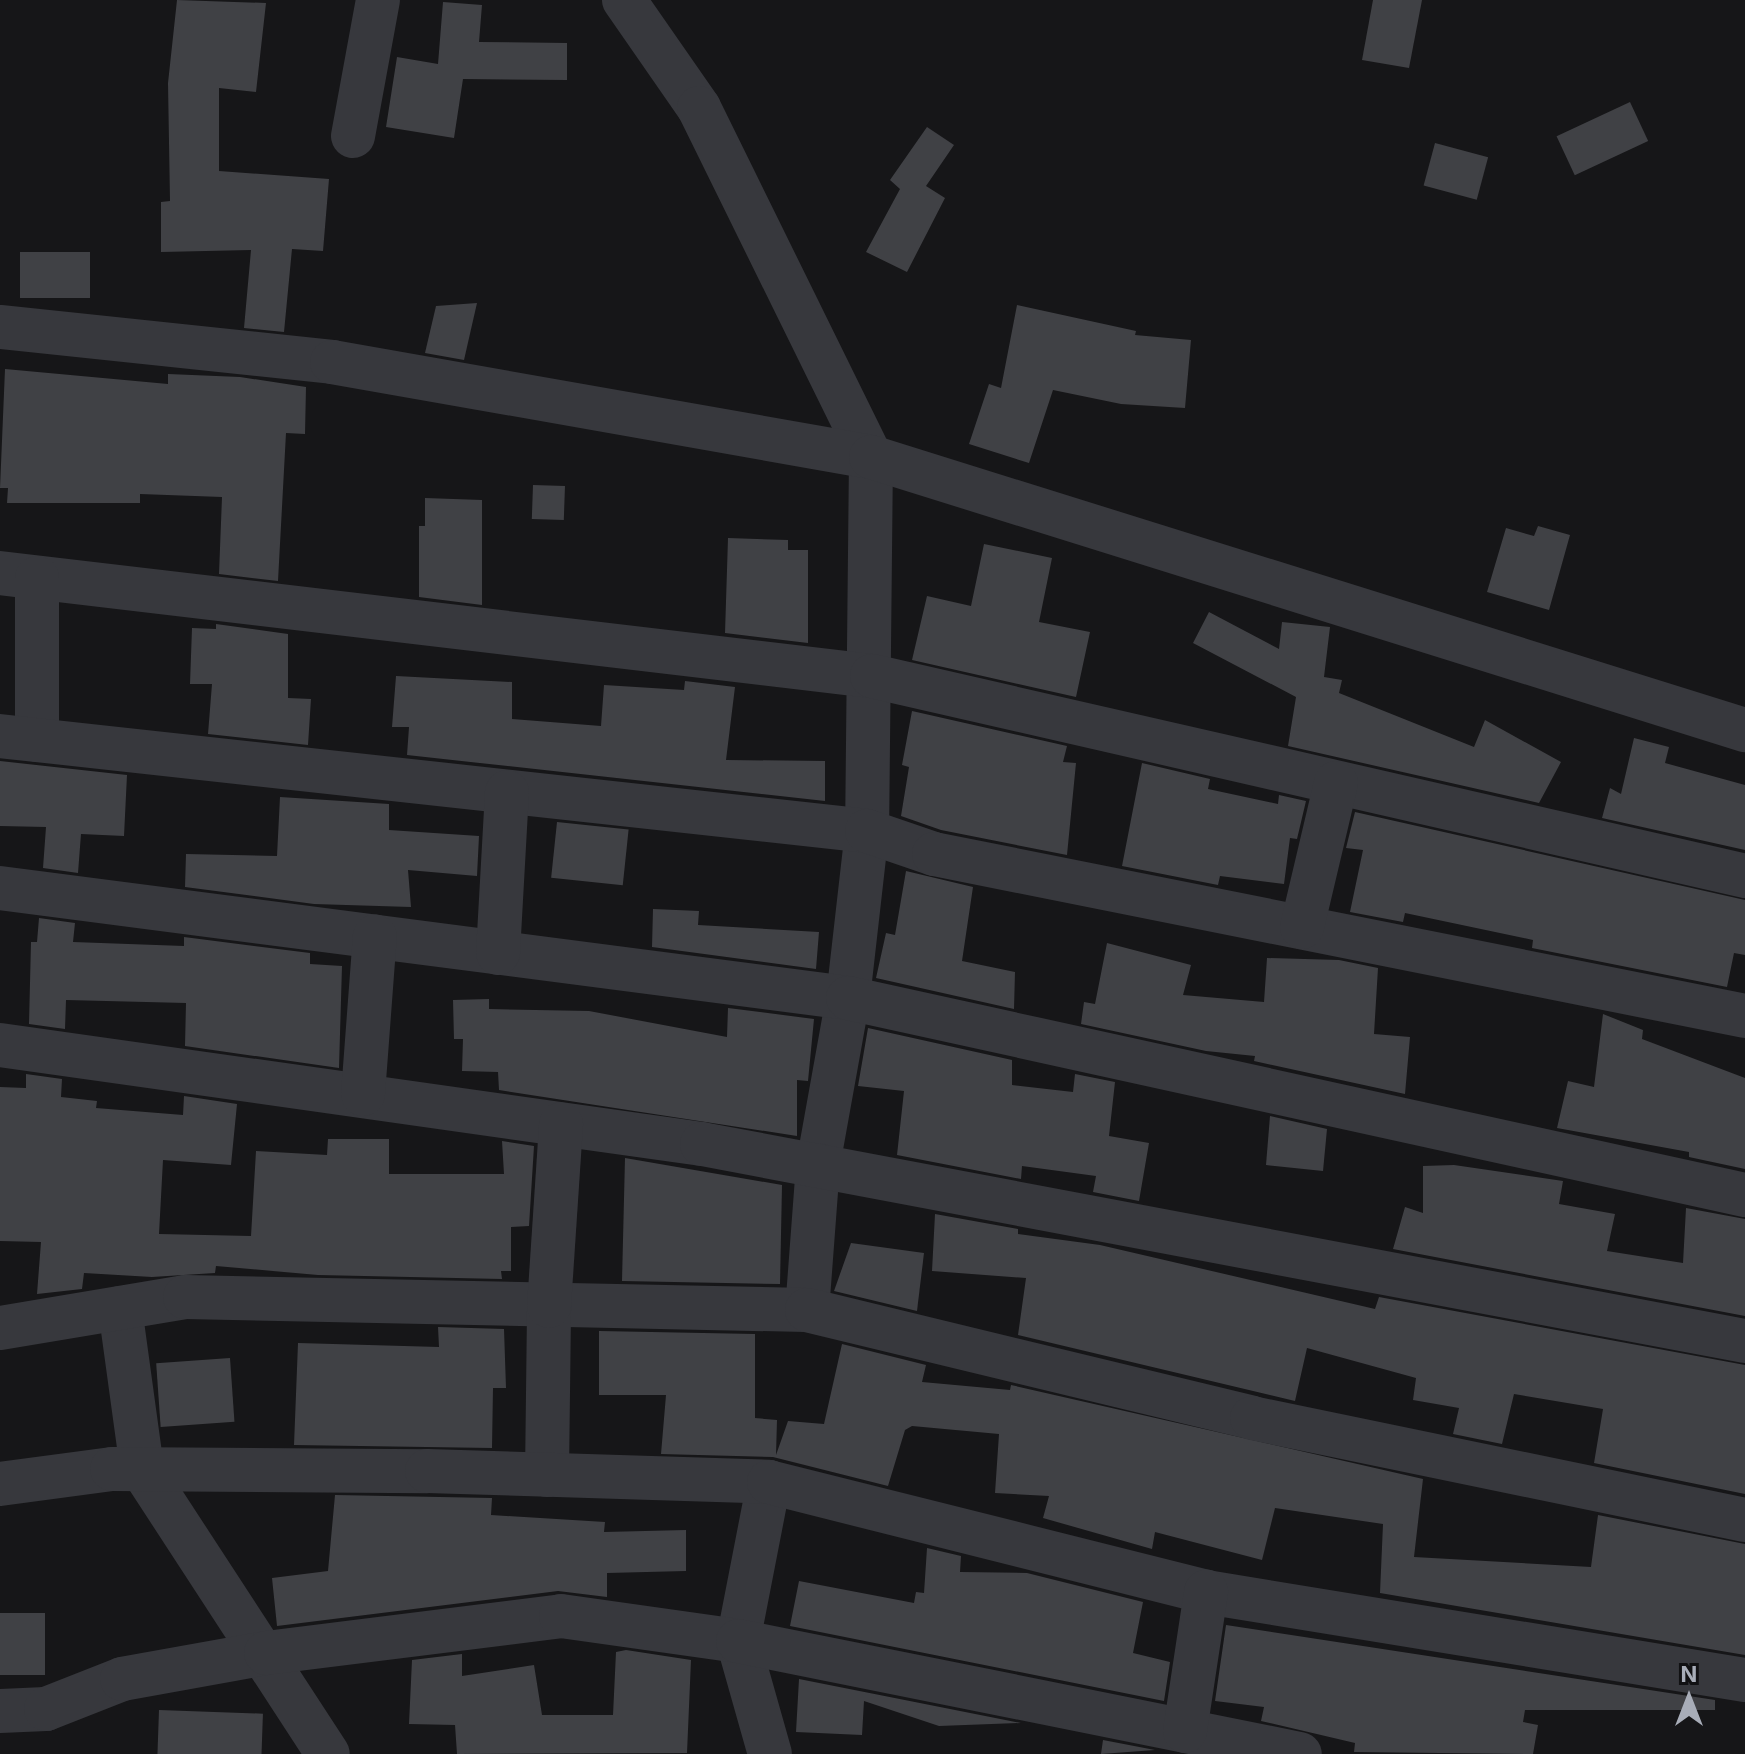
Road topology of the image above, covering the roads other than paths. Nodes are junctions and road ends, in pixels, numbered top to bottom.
1 (378, 0) edge
2 (624, 0) edge
3 (353, 136) dead end
4 (0, 327) edge
5 (871, 457) junction
6 (18, 575) edge
7 (872, 676) junction
8 (1745, 730) edge
9 (18, 738) edge
10 (1336, 783) junction
11 (507, 792) junction
12 (867, 831) junction
13 (1745, 876) edge
14 (0, 888) edge
15 (1302, 927) junction
16 (375, 936) junction
17 (498, 953) junction
18 (848, 998) junction
19 (1745, 1016) edge
20 (0, 1045) edge
21 (363, 1094) junction
22 (561, 1124) junction
23 (818, 1165) junction
24 (1745, 1195) edge
25 (549, 1306) junction
26 (120, 1308) junction
27 (807, 1310) junction
28 (0, 1328) edge
29 (1745, 1341) edge
30 (142, 1469) junction
31 (547, 1475) junction
32 (769, 1482) junction
33 (0, 1484) edge
34 (1745, 1520) edge
35 (1206, 1592) junction
36 (738, 1641) junction
37 (266, 1653) junction
38 (1745, 1680) edge
39 (0, 1711) edge
40 (1185, 1731) junction
41 (328, 1754) edge
42 (770, 1754) edge
43 (1300, 1754) edge

1 - 3 street
2 - 5 street
4 - 5 street
5 - 7 street
5 - 8 street
6 - 7 street
6 - 9 street
7 - 10 street
7 - 12 street
9 - 11 street
10 - 13 street
10 - 15 street
11 - 12 street
11 - 17 street
12 - 15 street
12 - 18 street
14 - 16 street
15 - 19 street
16 - 17 street
16 - 21 street
17 - 18 street
18 - 23 street
18 - 24 street
20 - 21 street
21 - 22 street
22 - 23 street
22 - 25 street
23 - 27 street
23 - 29 street
25 - 26 street
25 - 27 street
25 - 31 street
26 - 28 street
26 - 30 street
27 - 34 street
30 - 31 street
30 - 33 street
30 - 37 street
31 - 32 street
32 - 35 street
32 - 36 street
35 - 38 street
35 - 40 street
36 - 37 street
36 - 40 street
36 - 42 street
37 - 39 street
37 - 41 street
40 - 43 street

